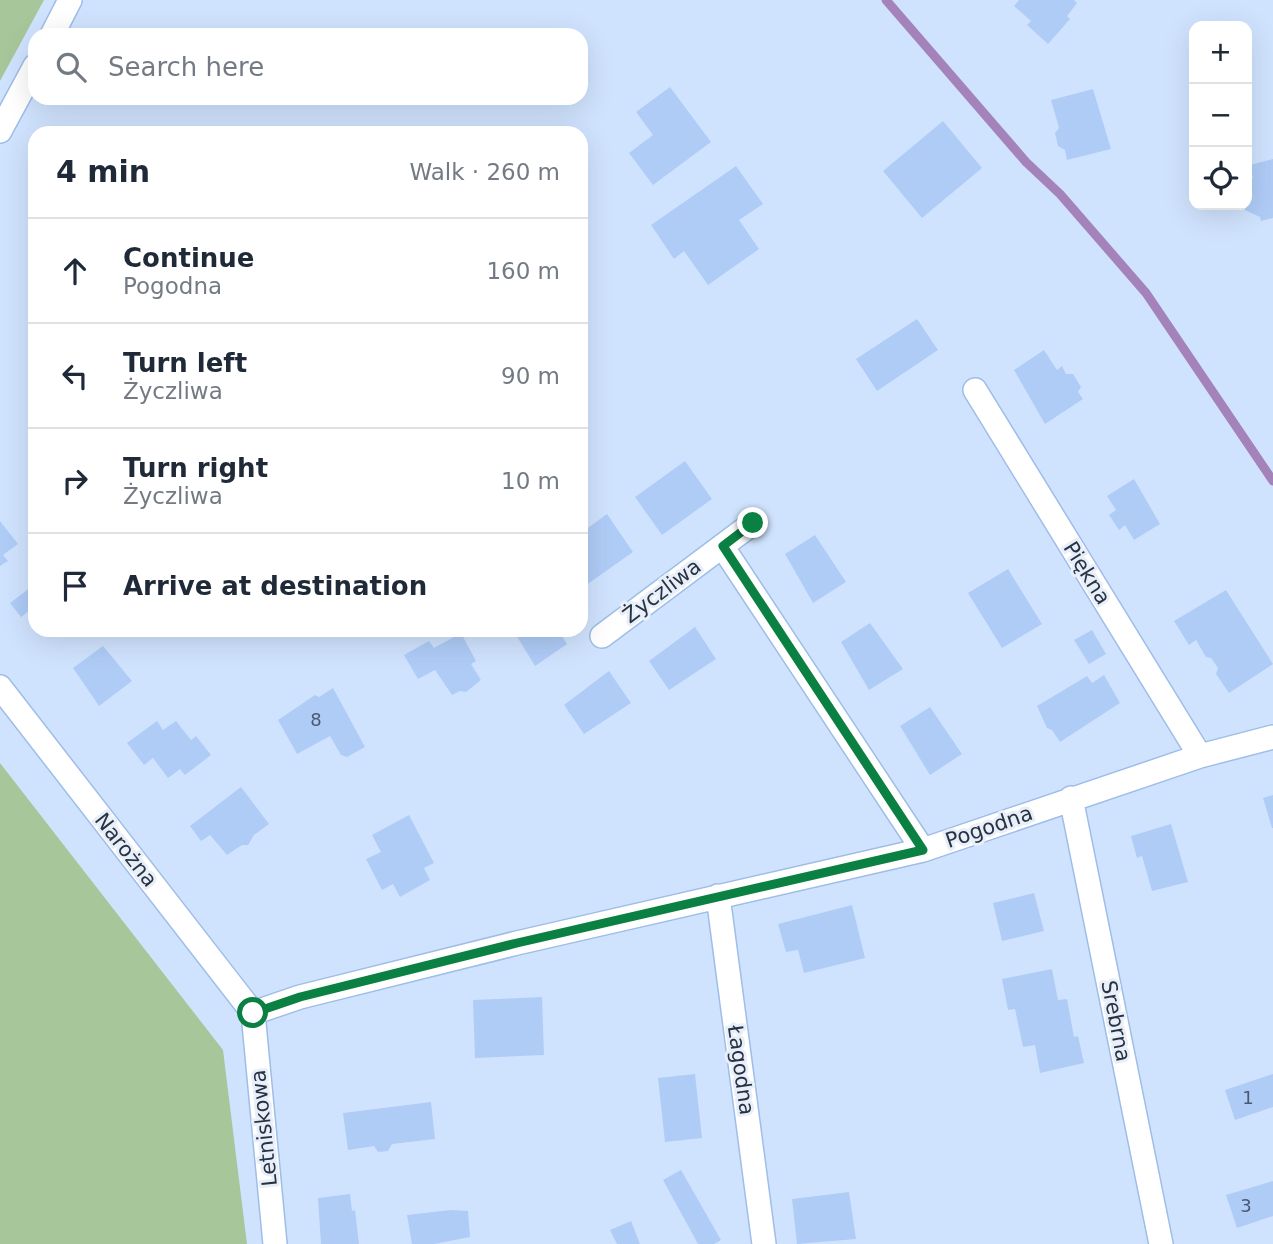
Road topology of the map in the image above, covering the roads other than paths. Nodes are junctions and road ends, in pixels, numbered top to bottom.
1 (70, 0) edge
2 (56, 28) edge
3 (28, 79) edge
4 (0, 131) edge
5 (975, 390) dead end
6 (753, 523) dead end
7 (723, 546) junction
8 (602, 636) dead end
9 (0, 687) edge
10 (1273, 737) edge
11 (1200, 756) junction
12 (1071, 798) junction
13 (923, 850) junction
14 (718, 896) junction
15 (253, 1013) junction
16 (275, 1244) edge
17 (764, 1244) edge
18 (1161, 1244) edge

1 - 2 street
3 - 4 street
5 - 11 street, Piękna
6 - 7 street, Życzliwa
7 - 8 street, Życzliwa
7 - 13 street, Życzliwa
9 - 15 street, Narożna
10 - 11 street, Pogodna
11 - 12 street, Pogodna
12 - 13 street, Pogodna
12 - 18 street, Srebrna
13 - 14 street, Pogodna
14 - 15 street, Pogodna
14 - 17 street, Łagodna
15 - 16 street, Letniskowa

